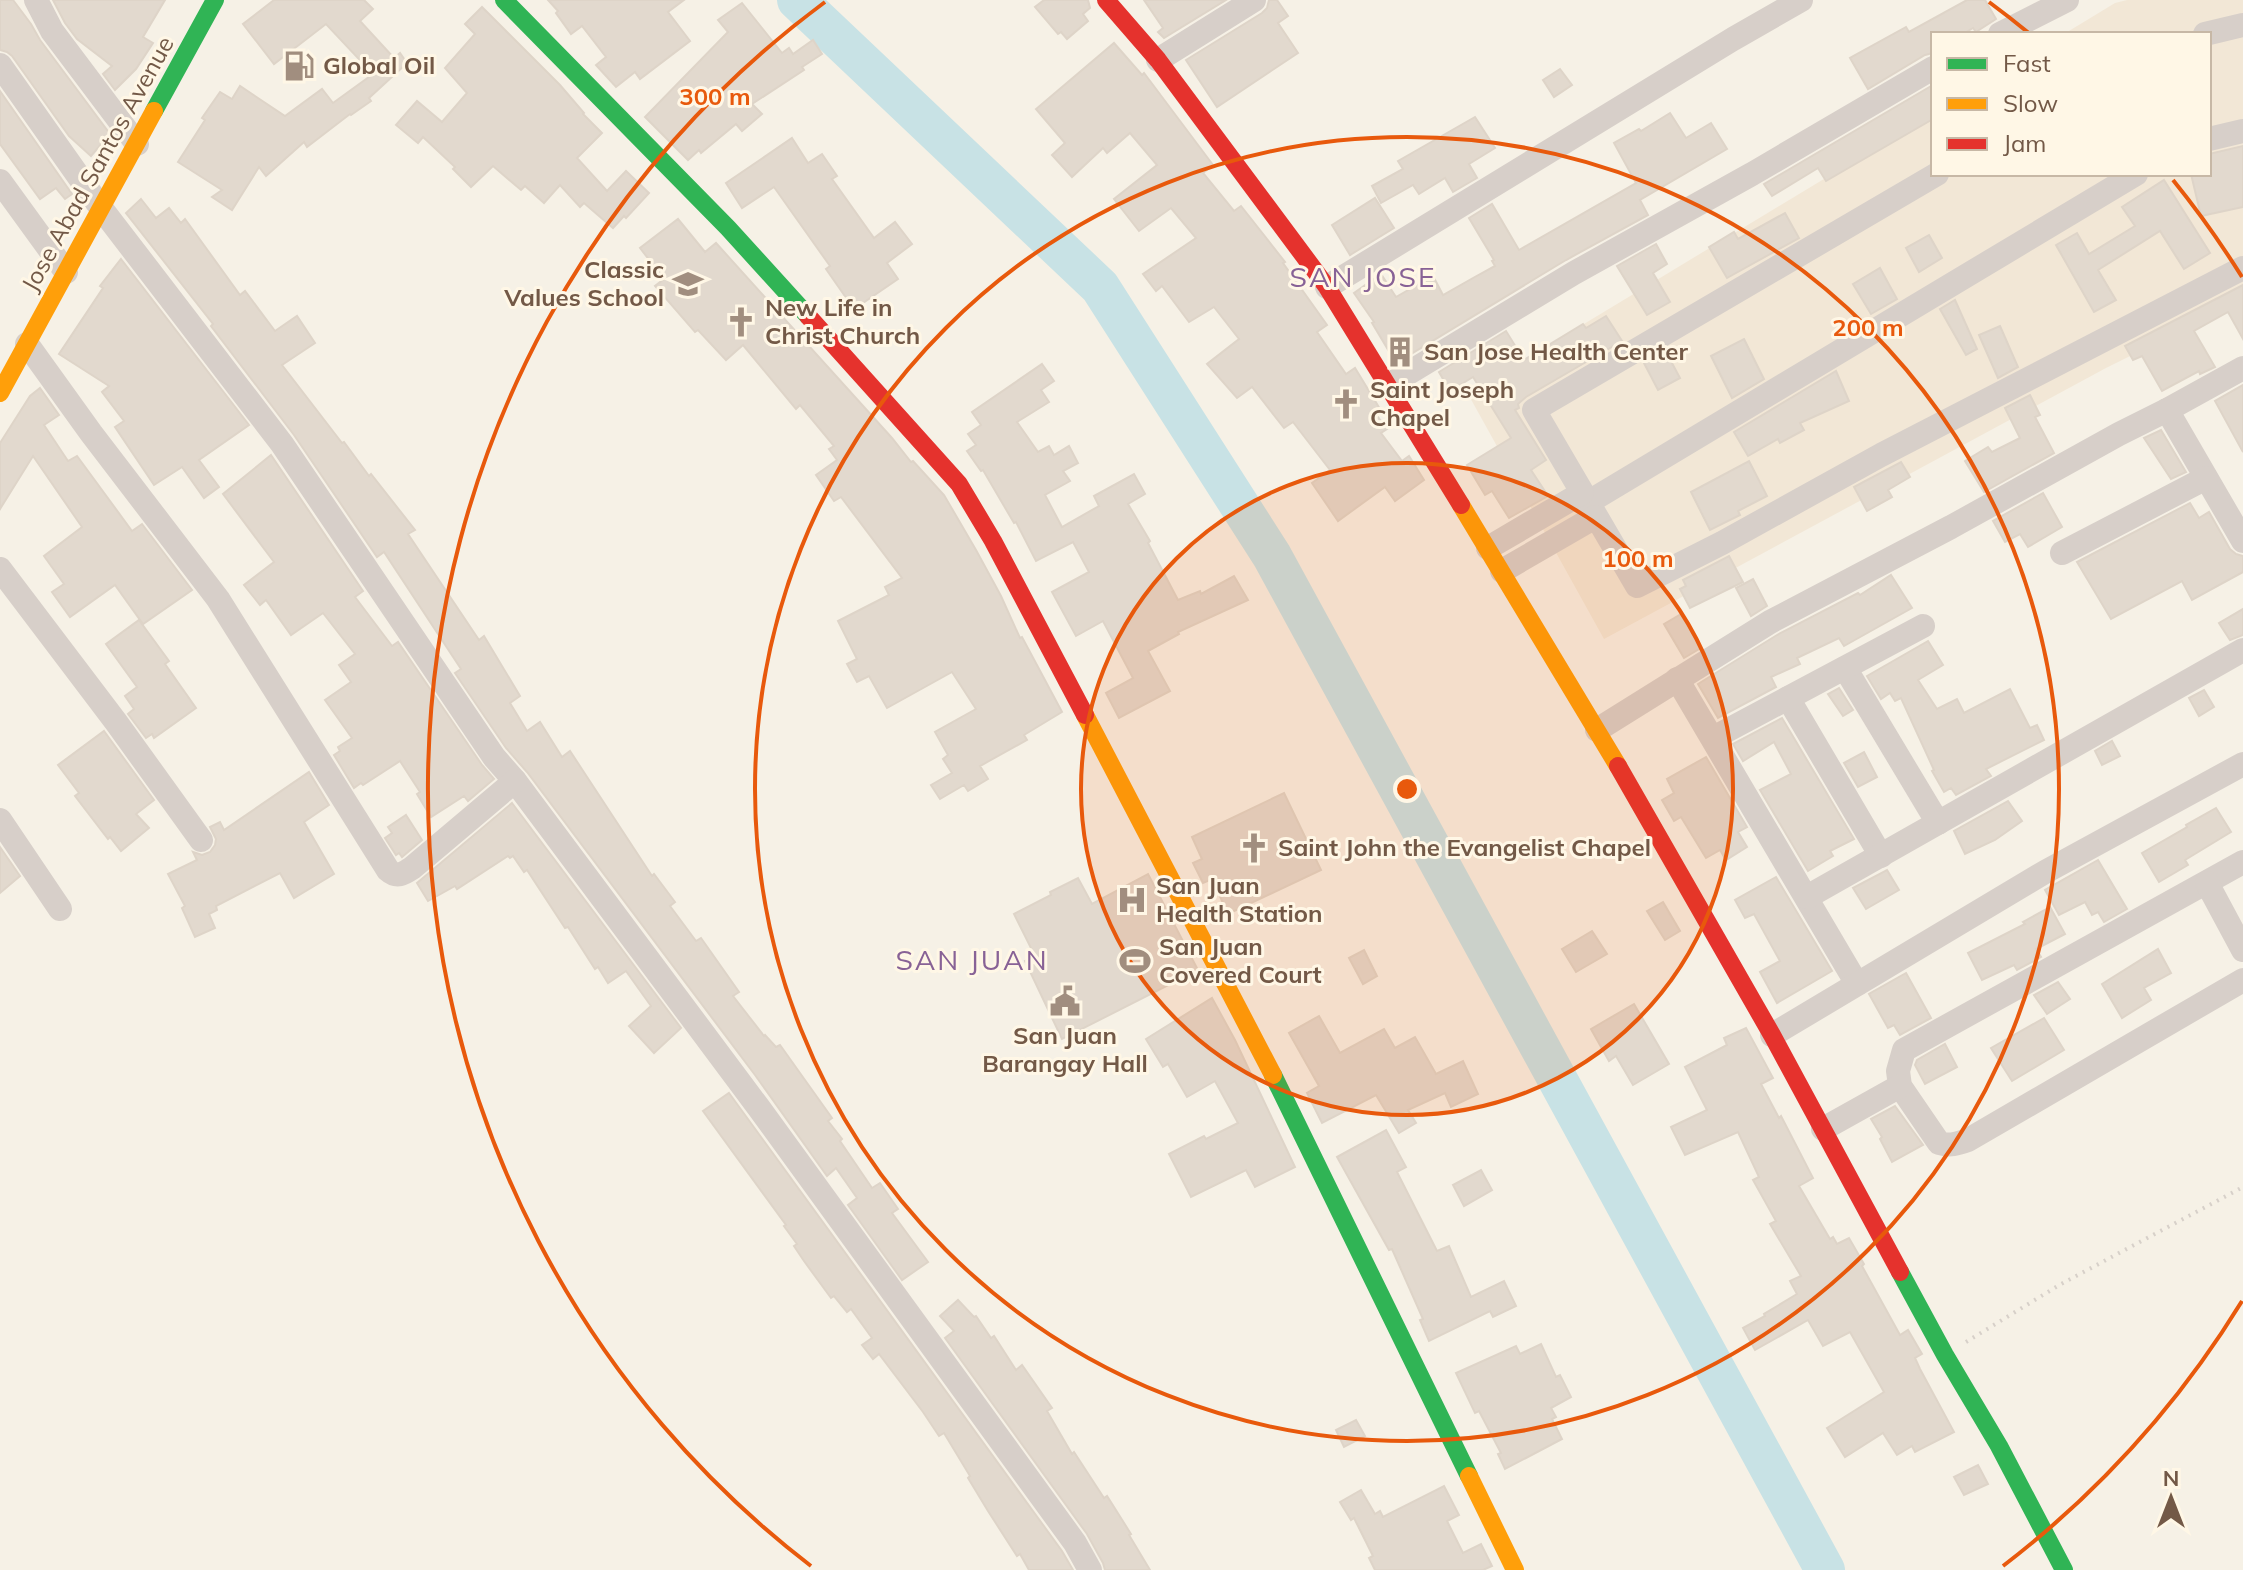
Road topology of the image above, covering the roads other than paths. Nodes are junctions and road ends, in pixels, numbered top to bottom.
1 (36, 0) edge
2 (215, 0) edge
3 (504, 0) edge
4 (1106, 0) edge
5 (1254, 0) edge
6 (1801, 0) edge
7 (2067, 0) edge
8 (2243, 25) edge
9 (2004, 32) edge
10 (2211, 33) edge
11 (1158, 60) junction
12 (0, 65) edge
13 (1931, 69) edge
14 (2243, 131) edge
15 (2211, 139) edge
16 (137, 144) junction
17 (1934, 176) edge
18 (2133, 176) edge
19 (0, 181) edge
20 (101, 208) junction
21 (2243, 268) edge
22 (66, 272) junction
23 (1327, 287) junction
24 (27, 344) junction
25 (2243, 368) edge
26 (1387, 386) junction
27 (0, 393) edge
28 (2167, 410) junction
29 (2206, 478) junction
30 (1588, 504) junction
31 (2243, 541) edge
32 (1488, 548) junction
33 (2062, 553) dead end
34 (0, 569) edge
35 (1502, 571) junction
36 (1923, 626) dead end
37 (2243, 650) edge
38 (1845, 668) junction
39 (1677, 679) junction
40 (1788, 698) junction
41 (1597, 730) junction
42 (1713, 738) junction
43 (2243, 764) edge
44 (515, 781) junction
45 (0, 820) edge
46 (1938, 823) junction
47 (201, 840) dead end
48 (1881, 856) junction
49 (2243, 862) edge
50 (2207, 883) junction
51 (1807, 897) junction
52 (60, 909) dead end
53 (2243, 950) edge
54 (2243, 980) edge
55 (1857, 984) junction
56 (1772, 1035) junction
57 (1900, 1086) junction
58 (1823, 1129) junction
59 (1090, 1570) edge
60 (1515, 1570) edge
61 (2064, 1570) edge

1 - 16 street
2 - 16 main road, Jose Abad Santos Avenue
3 - 60 main road
4 - 11 main road
5 - 11 street
6 - 23 street
7 - 9 street
8 - 10 street
11 - 23 main road
12 - 20 street
13 - 26 street
14 - 15 street
16 - 20 main road, Jose Abad Santos Avenue
17 - 30 street
18 - 30 street
19 - 22 street
20 - 22 main road, Jose Abad Santos Avenue
20 - 44 street
21 - 30 street
22 - 24 main road, Jose Abad Santos Avenue
23 - 26 main road
24 - 27 main road, Jose Abad Santos Avenue
24 - 44 street
25 - 28 street
26 - 32 main road
28 - 29 street
28 - 39 street
29 - 31 street
29 - 33 street
30 - 32 street
30 - 35 street
32 - 35 main road
34 - 47 street
35 - 41 main road
36 - 38 street
37 - 46 street
38 - 40 street
38 - 46 street
39 - 41 street
39 - 42 street
40 - 42 street
40 - 48 street
41 - 56 main road
42 - 51 street
43 - 55 street
44 - 59 street
45 - 52 street
46 - 48 street
48 - 51 street
49 - 50 street
50 - 53 street
50 - 57 street
51 - 55 street
54 - 57 street
55 - 56 street
56 - 58 main road
57 - 58 street
58 - 61 main road

